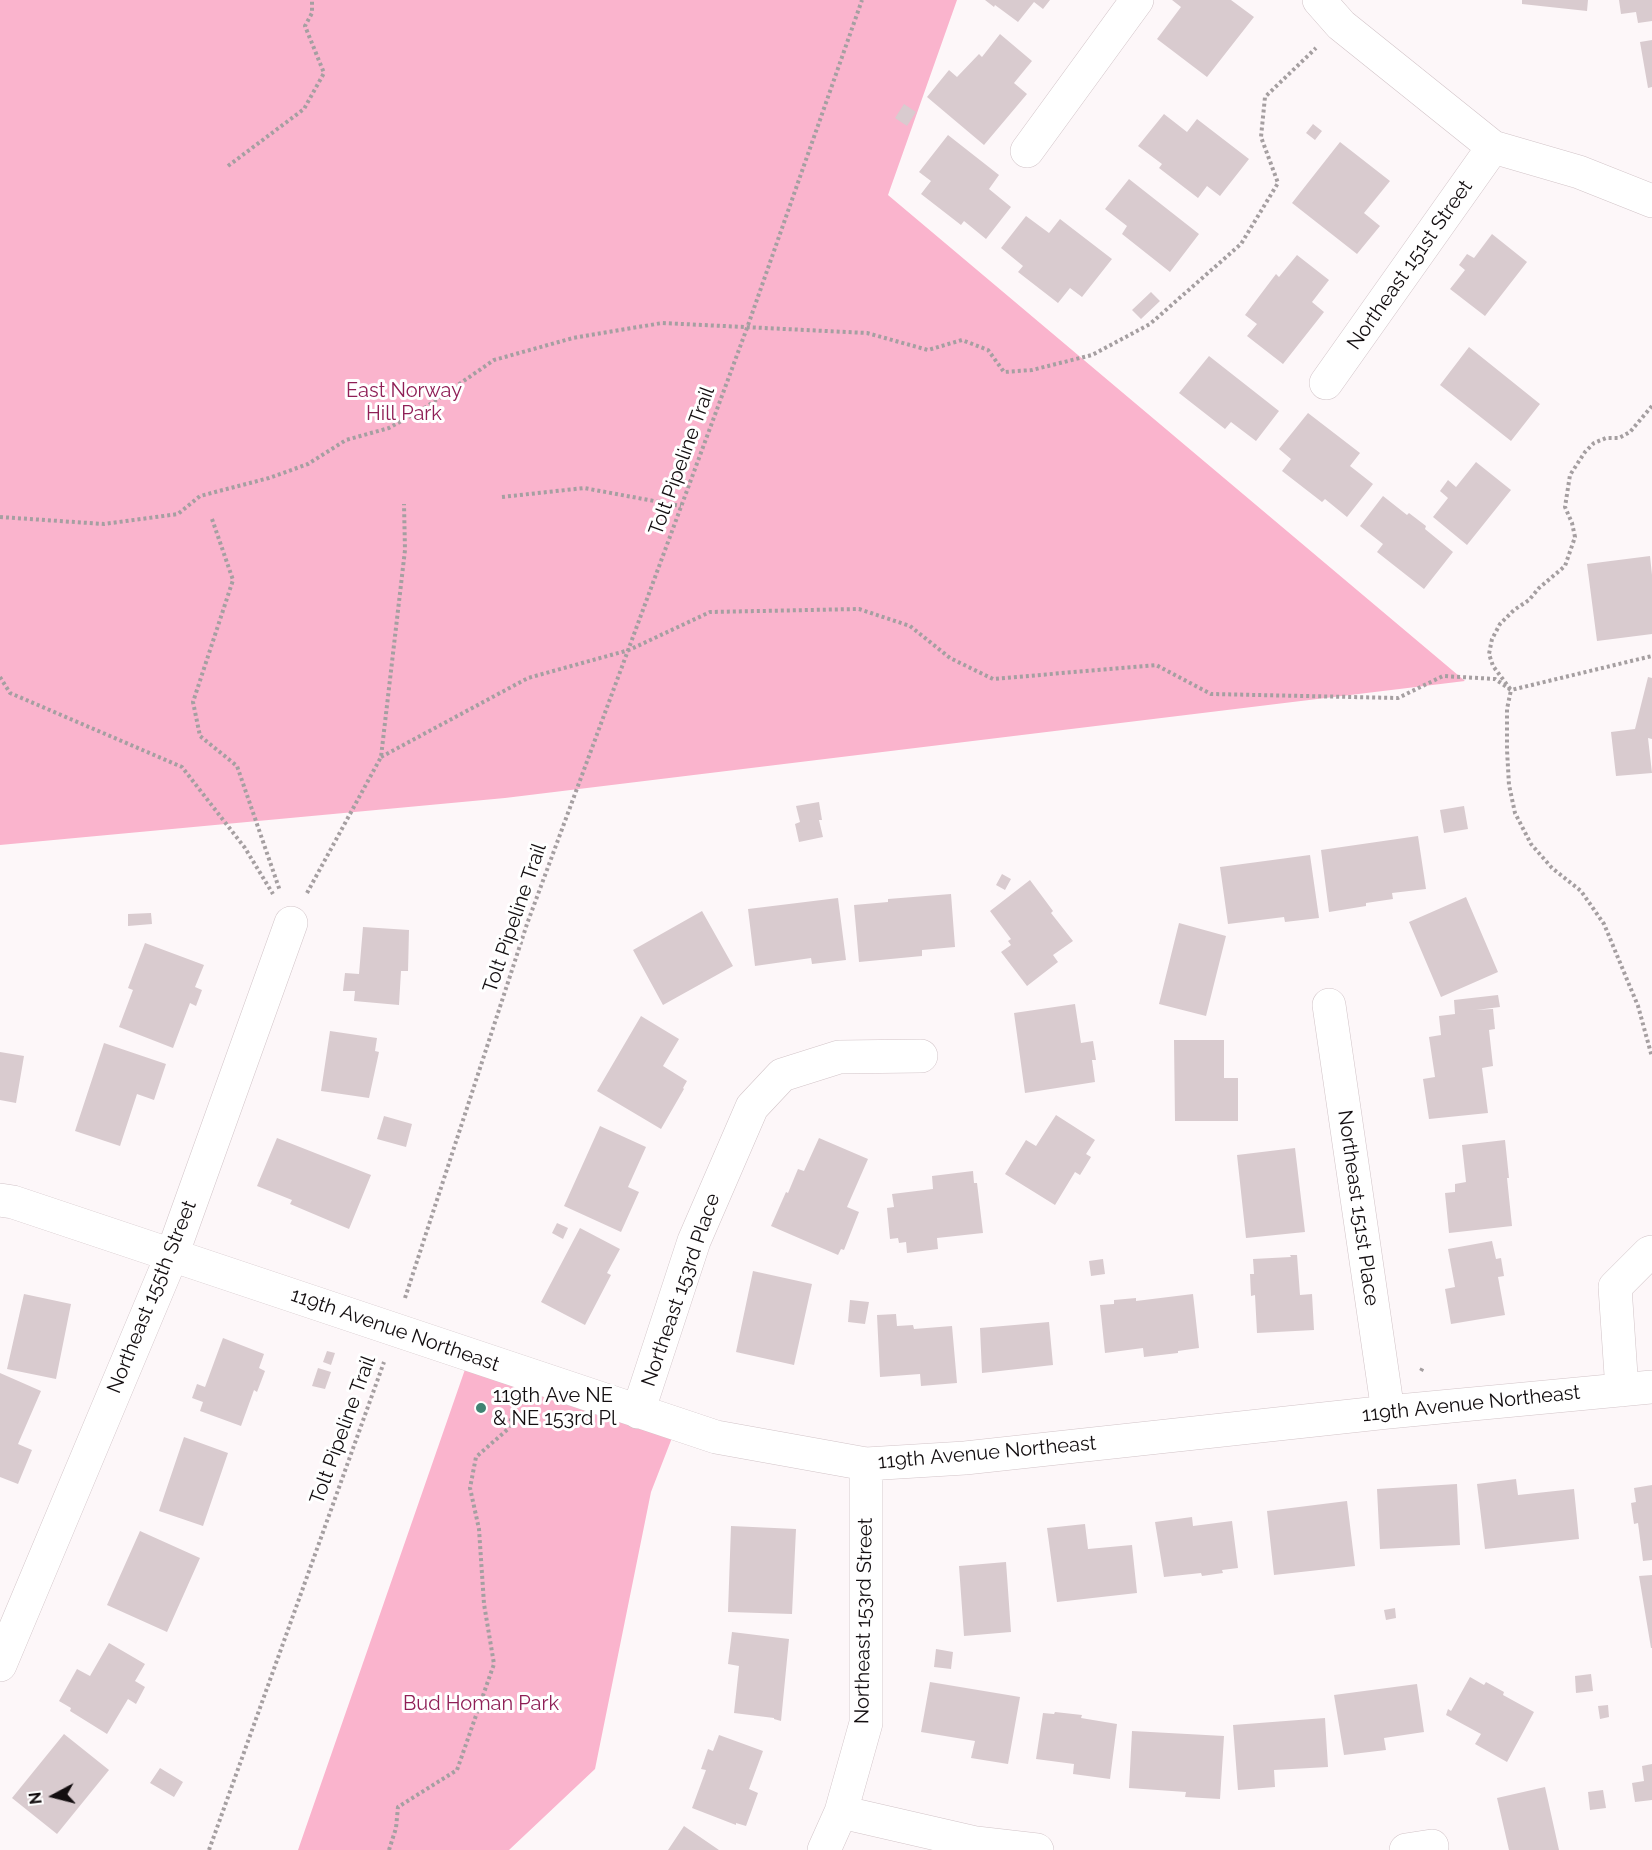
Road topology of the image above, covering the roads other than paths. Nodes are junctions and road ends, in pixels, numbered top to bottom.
1 (1137, 0) edge
2 (1319, 0) edge
3 (1493, 147) junction
4 (1027, 151) dead end
5 (1652, 201) edge
6 (1326, 382) dead end
7 (291, 923) road end
8 (1329, 1005) dead end
9 (921, 1056) dead end
10 (0, 1200) edge
11 (1652, 1252) edge
12 (172, 1255) junction
13 (1637, 1388) edge
14 (638, 1412) junction
15 (1388, 1412) junction
16 (866, 1464) junction
17 (0, 1665) edge
18 (841, 1812) junction
19 (824, 1850) edge
20 (1037, 1850) edge

1 - 4 street
2 - 3 street
3 - 5 street
3 - 6 street, Northeast 151st Street
7 - 12 street, Northeast 155th Street
8 - 15 street, Northeast 151st Place
9 - 14 street, Northeast 153rd Place
10 - 12 street, 119th Avenue Northeast
11 - 13 street
12 - 14 street, 119th Avenue Northeast
12 - 17 street, Northeast 155th Street
13 - 15 street, 119th Avenue Northeast
14 - 16 street, 119th Avenue Northeast
15 - 16 street, 119th Avenue Northeast
16 - 18 street, Northeast 153rd Street
18 - 19 street
18 - 20 street

